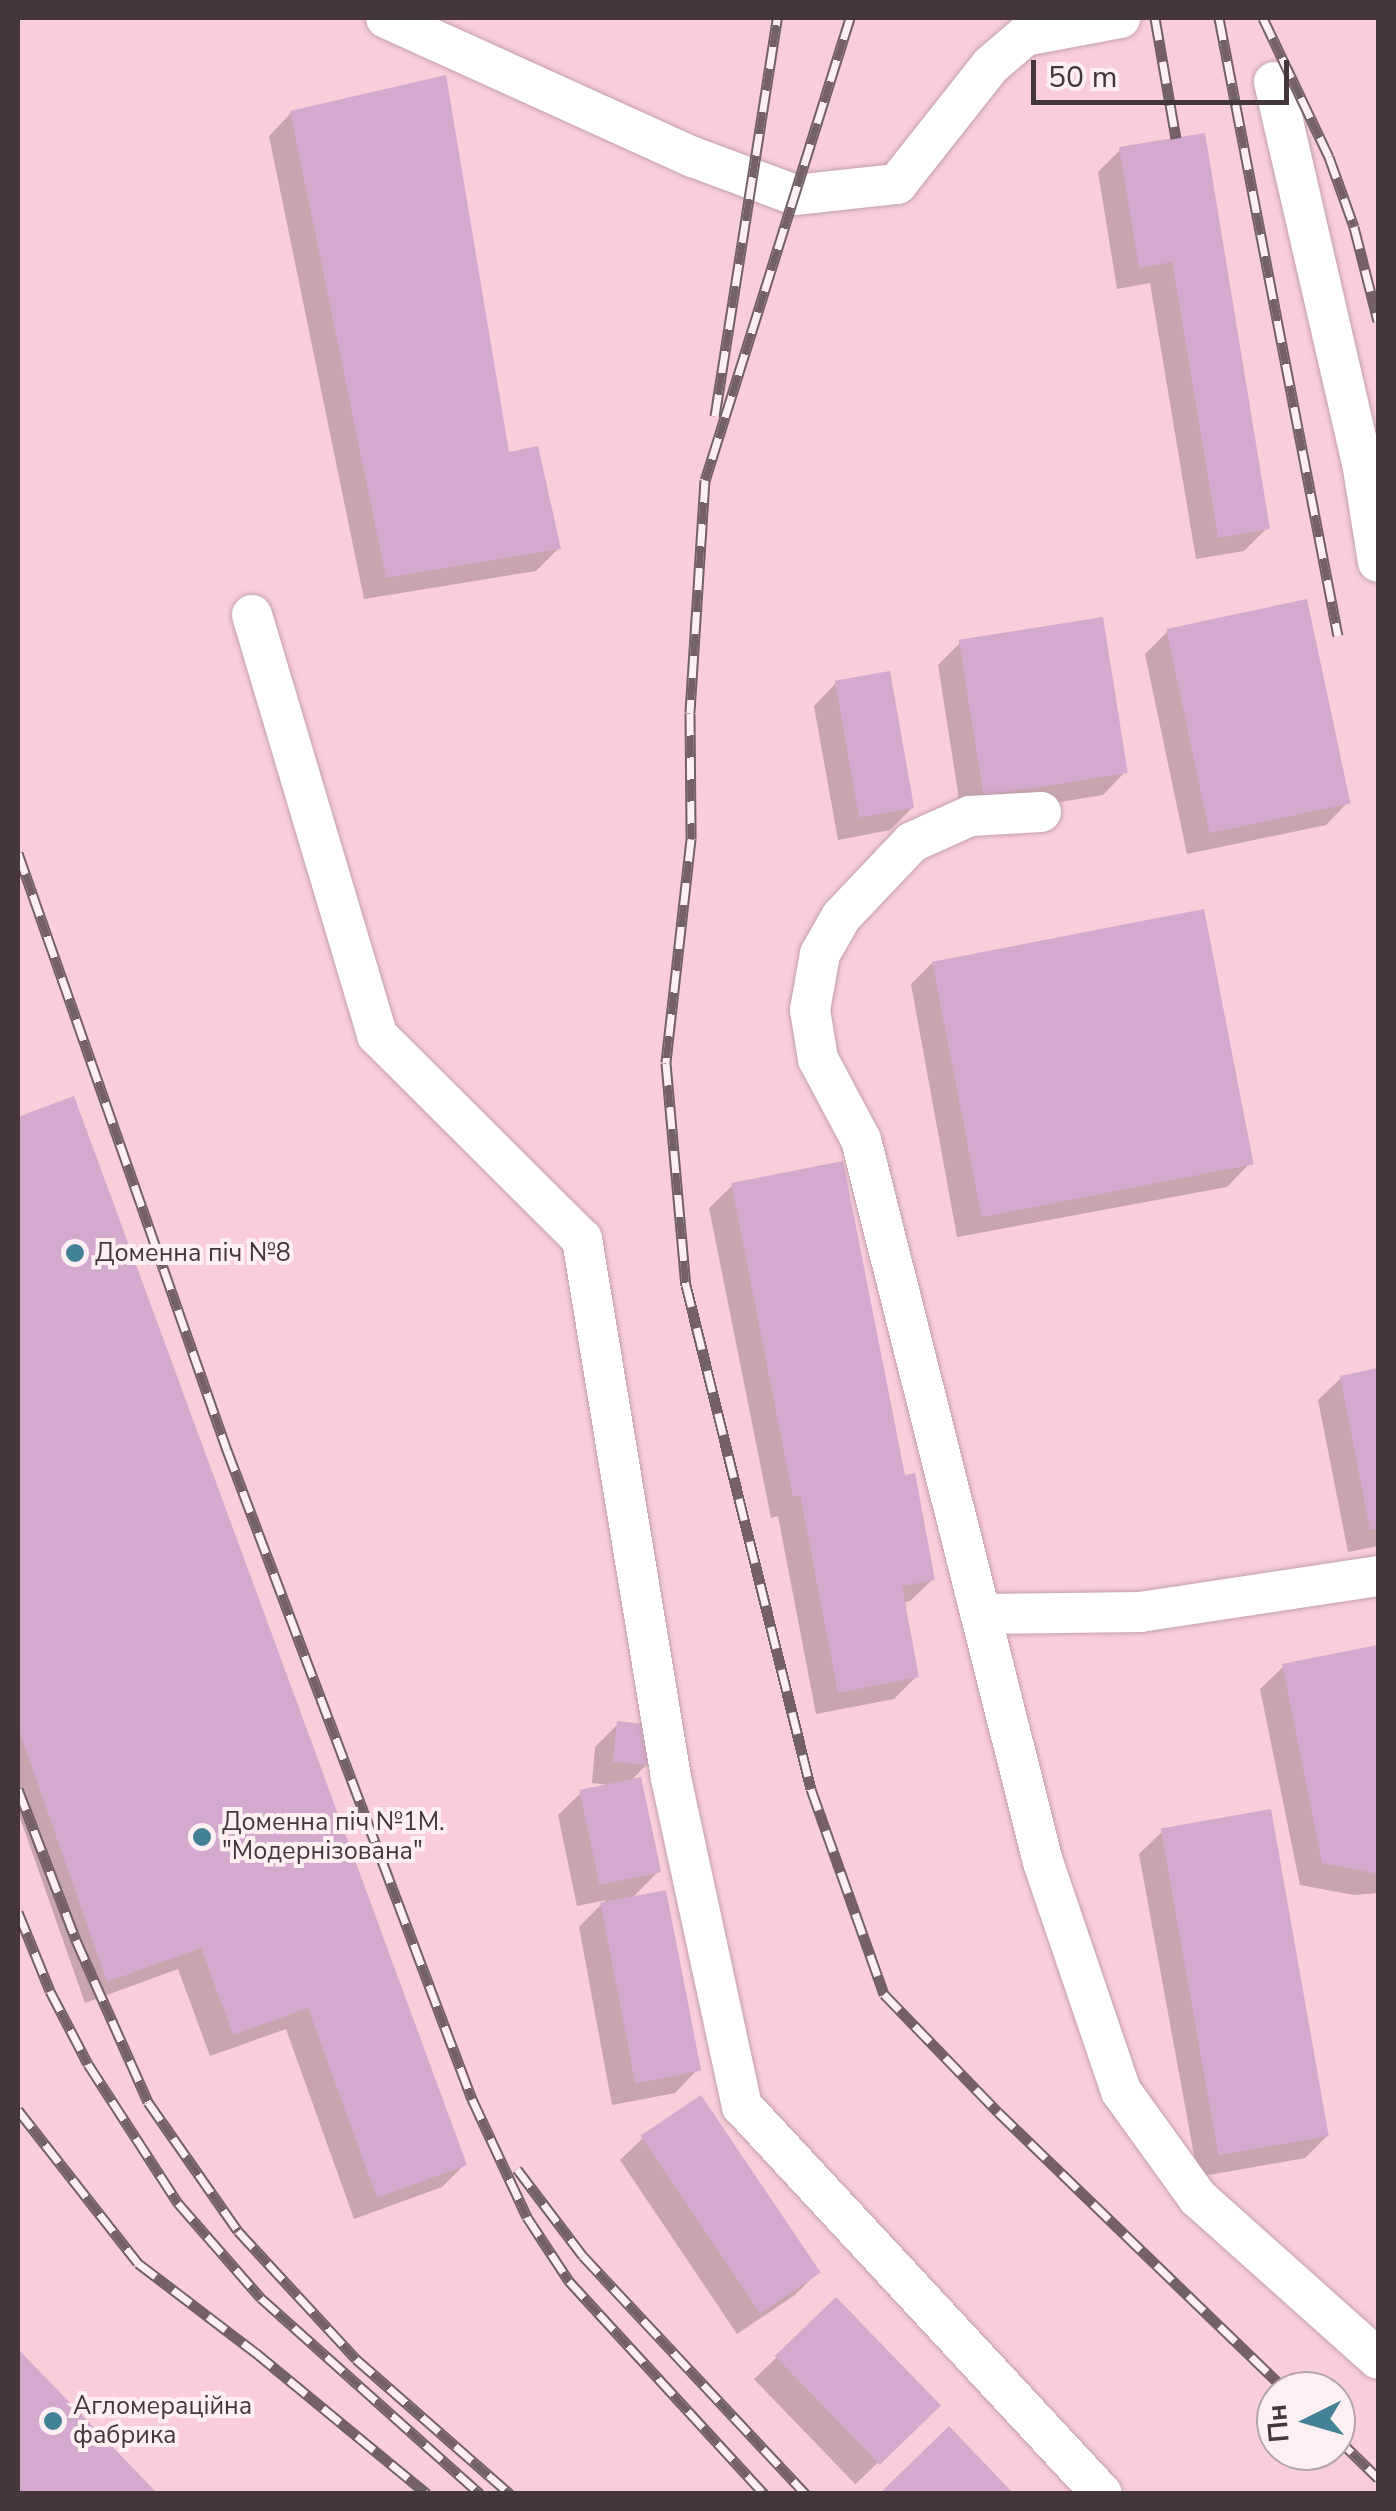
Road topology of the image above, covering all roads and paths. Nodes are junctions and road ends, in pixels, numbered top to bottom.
1 (386, 18) edge
2 (1120, 18) edge
3 (1274, 82) dead end
4 (1378, 562) edge
5 (252, 615) dead end
6 (1041, 812) dead end
7 (1378, 1576) edge
8 (983, 1614) junction
9 (1378, 2359) edge
10 (1102, 2494) edge

1 - 2 lane
3 - 4 lane
5 - 10 lane
6 - 8 lane
7 - 8 lane
8 - 9 lane

